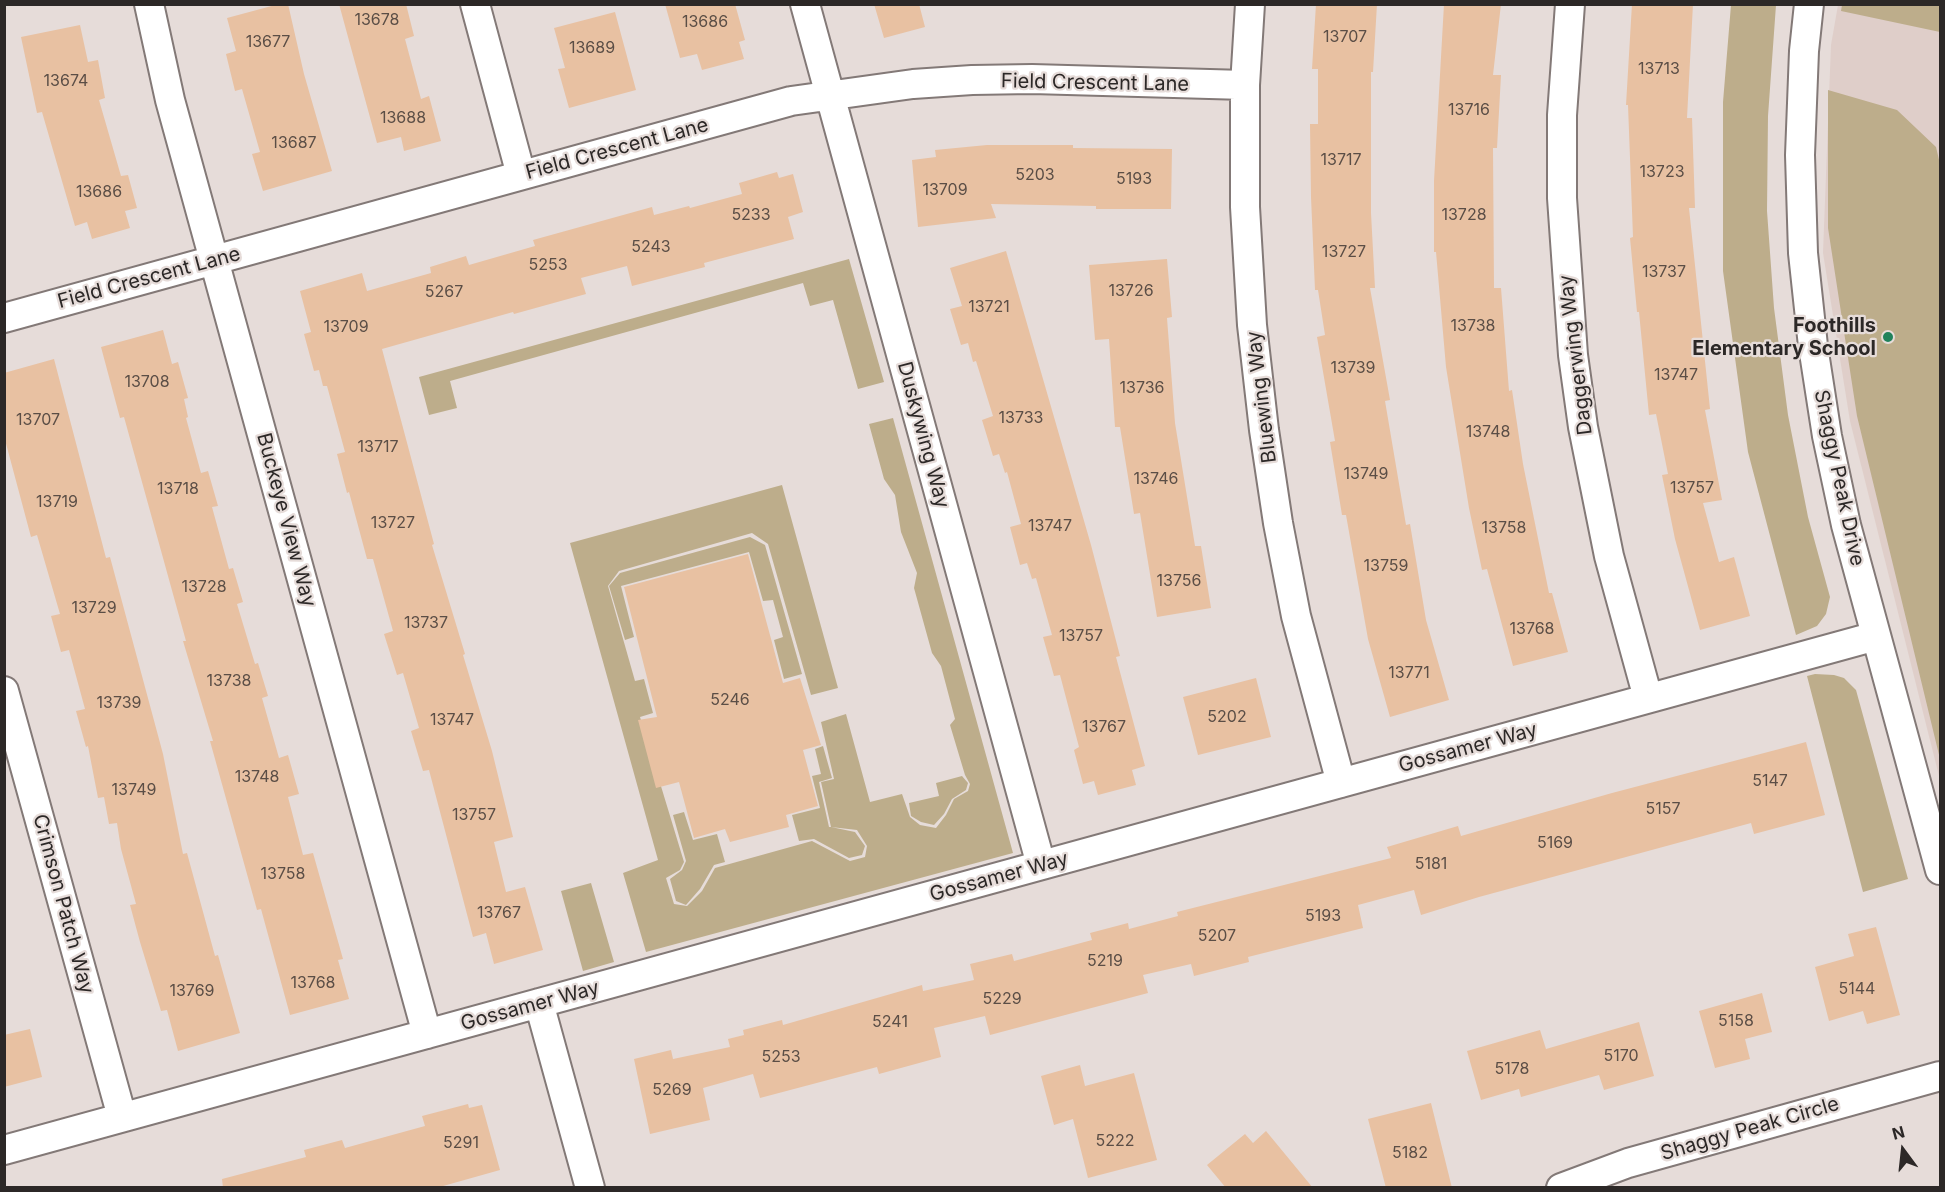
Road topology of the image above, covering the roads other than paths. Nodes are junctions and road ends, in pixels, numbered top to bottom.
1 (149, 4) edge
2 (475, 4) edge
3 (805, 4) edge
4 (1250, 4) edge
5 (1570, 4) edge
6 (1809, 4) edge
7 (1245, 86) junction
8 (829, 95) junction
9 (521, 175) junction
10 (214, 260) junction
11 (4, 318) edge
12 (1876, 636) junction
13 (4, 691) edge
14 (1648, 698) junction
15 (1341, 783) junction
16 (1041, 865) junction
17 (1941, 870) edge
18 (539, 1003) junction
19 (427, 1034) junction
20 (1941, 1076) edge
21 (122, 1118) junction
22 (4, 1150) edge
23 (590, 1188) edge
24 (1561, 1188) edge

1 - 10 street, Buckeye View Way
2 - 9 street
3 - 8 street, Duskywing Way
4 - 7 street, Bluewing Way
5 - 14 street, Daggerwing Way
6 - 12 street, Shaggy Peak Drive
7 - 8 street, Field Crescent Lane
7 - 15 street, Bluewing Way
8 - 9 street, Field Crescent Lane
8 - 16 street, Duskywing Way
9 - 10 street, Field Crescent Lane
10 - 11 street, Field Crescent Lane
10 - 19 street, Buckeye View Way
12 - 14 street, Gossamer Way
12 - 17 street, Shaggy Peak Drive
13 - 21 street, Crimson Patch Way
14 - 15 street, Gossamer Way
15 - 16 street, Gossamer Way
16 - 18 street, Gossamer Way
18 - 19 street, Gossamer Way
18 - 23 street
19 - 21 street, Gossamer Way
20 - 24 street, Shaggy Peak Circle
21 - 22 street, Gossamer Way

